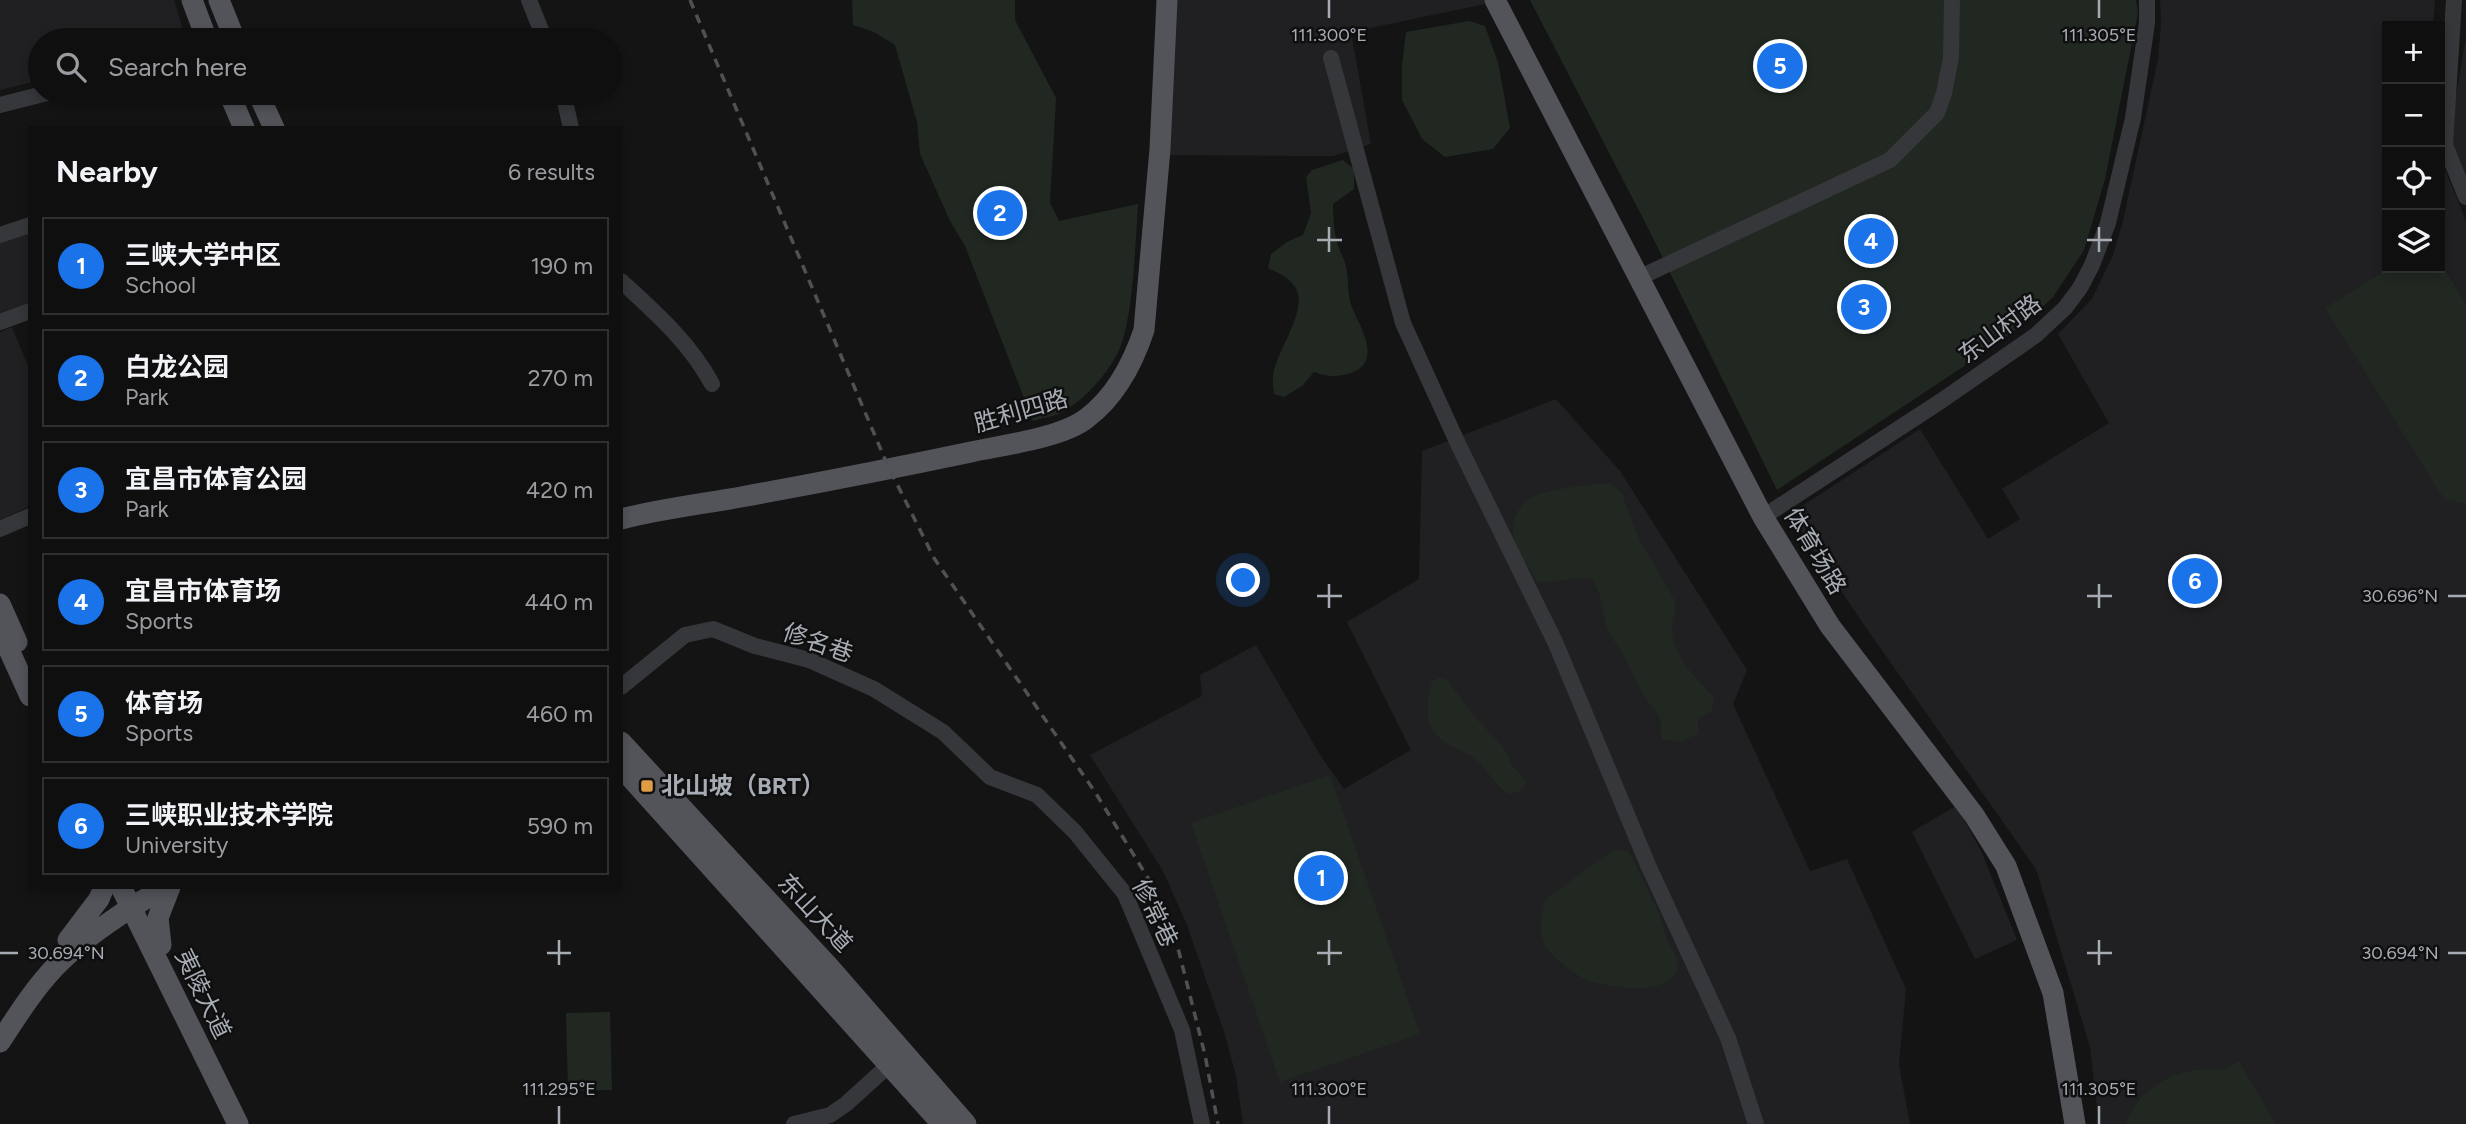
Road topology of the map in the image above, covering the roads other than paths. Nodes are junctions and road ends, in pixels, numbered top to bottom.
1 (192, 0) edge
2 (219, 0) edge
3 (529, 0) edge
4 (1159, 0) edge
5 (1167, 0) edge
6 (1495, 0) edge
7 (1508, 0) edge
8 (1952, 0) edge
9 (2147, 0) edge
10 (2454, 0) edge
11 (202, 28) edge
12 (230, 28) edge
13 (540, 28) edge
14 (1331, 58) dead end
15 (28, 98) edge
16 (0, 105) edge
17 (234, 105) edge
18 (263, 105) edge
19 (566, 105) edge
20 (243, 126) edge
21 (273, 126) edge
22 (571, 126) edge
23 (2466, 197) edge
24 (28, 226) edge
25 (0, 235) edge
26 (1647, 274) junction
27 (623, 283) edge
28 (28, 312) edge
29 (0, 322) edge
30 (712, 384) dead end
31 (623, 508) edge
32 (1768, 515) junction
33 (28, 517) edge
34 (623, 519) edge
35 (0, 529) edge
36 (0, 604) edge
37 (0, 630) edge
38 (28, 665) edge
39 (623, 685) edge
40 (28, 692) edge
41 (623, 744) edge
42 (623, 769) edge
43 (990, 777) joint
44 (103, 889) edge
45 (158, 889) edge
46 (167, 889) edge
47 (133, 894) edge
48 (96, 934) junction
49 (68, 940) junction
50 (157, 948) junction
51 (0, 1022) edge
52 (0, 1042) edge
53 (889, 1065) junction
54 (958, 1122) edge
55 (238, 1124) edge
56 (247, 1124) edge
57 (794, 1124) edge
58 (1202, 1124) edge
59 (1756, 1124) edge
60 (2076, 1124) edge
61 (2082, 1124) edge

1 - 11 main road
2 - 12 main road
3 - 13 street
4 - 31 main road, 胜利四路
5 - 34 main road, 胜利四路
6 - 32 main road, 体育场路
7 - 26 main road, 体育场路
8 - 26 street
9 - 32 street, 东山村路
10 - 23 street
14 - 59 street
15 - 16 street
17 - 20 main road
18 - 21 main road
19 - 22 street
24 - 25 street
26 - 32 main road, 体育场路
27 - 30 street
28 - 29 street
32 - 60 main road, 体育场路
32 - 61 main road, 体育场路
33 - 35 street
36 - 38 main road
37 - 40 main road
39 - 43 street, 修名巷
41 - 54 main road, 东山大道
42 - 53 main road, 东山大道
43 - 58 street, 修常巷
44 - 49 main road
45 - 47 main road
46 - 50 main road
47 - 48 main road
47 - 49 main road
47 - 50 main road, 夷陵大道
48 - 50 main road
48 - 52 main road
49 - 51 main road
50 - 55 main road, 夷陵大道
50 - 56 main road, 夷陵大道
53 - 54 main road, 东山大道
53 - 57 street

